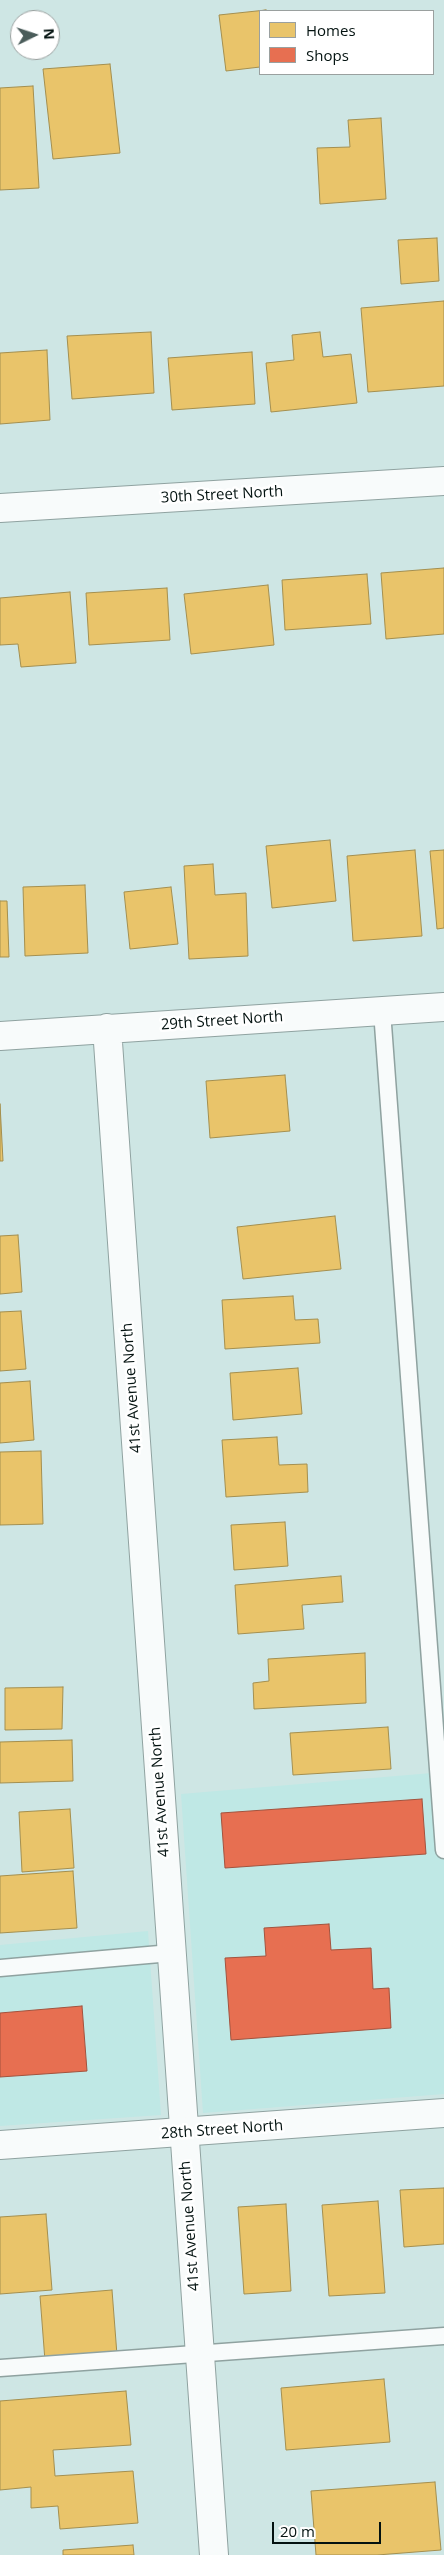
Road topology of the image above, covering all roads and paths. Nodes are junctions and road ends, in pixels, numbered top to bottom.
1 (444, 481) edge
2 (0, 508) edge
3 (444, 1007) edge
4 (382, 1011) junction
5 (107, 1028) junction
6 (0, 1036) edge
7 (444, 1850) edge
8 (171, 1953) junction
9 (0, 1968) edge
10 (444, 2113) edge
11 (183, 2133) junction
12 (0, 2145) edge
13 (444, 2336) edge
14 (199, 2354) junction
15 (0, 2368) edge
16 (214, 2555) edge

1 - 2 street, 30th Street North
3 - 4 street, 29th Street North
4 - 5 street, 29th Street North
4 - 7 lane
5 - 6 street, 29th Street North
5 - 8 street, 41st Avenue North
8 - 9 lane
8 - 11 street, 41st Avenue North
10 - 11 street, 28th Street North
11 - 12 street, 28th Street North
11 - 14 street, 41st Avenue North
13 - 14 lane
14 - 15 lane
14 - 16 street, 41st Avenue North

